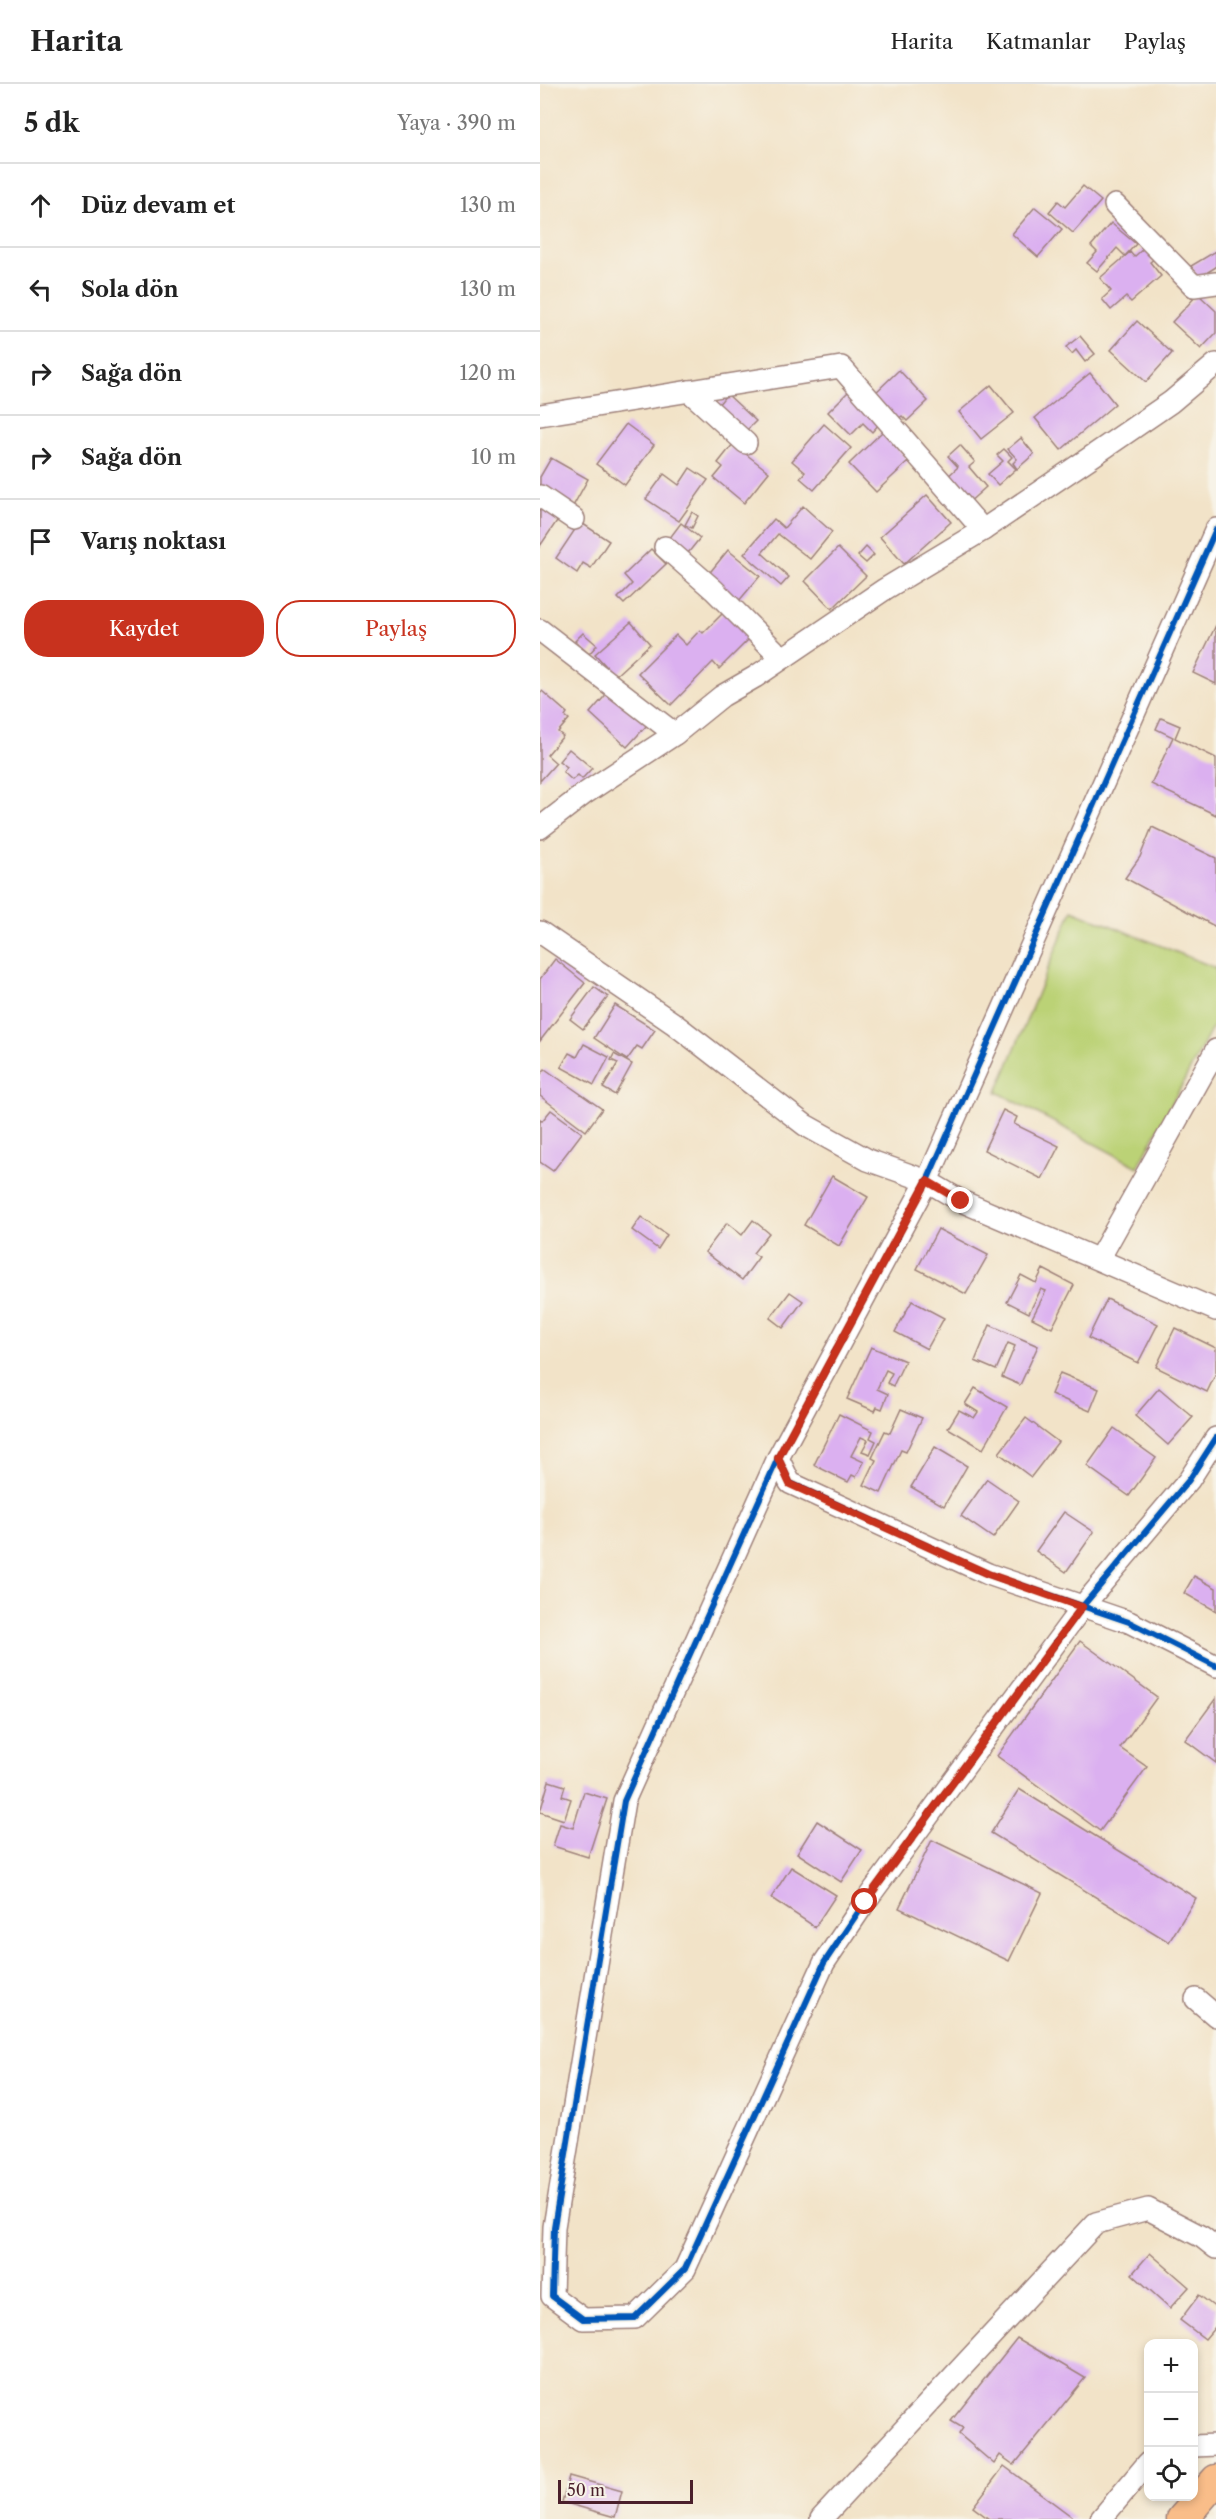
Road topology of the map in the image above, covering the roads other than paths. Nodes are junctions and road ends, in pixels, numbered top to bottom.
1 (1115, 205) dead end
2 (1216, 283) edge
3 (1216, 364) edge
4 (689, 391) junction
5 (540, 415) edge
6 (746, 443) dead end
7 (540, 496) edge
8 (574, 519) dead end
9 (1216, 530) edge
10 (983, 531) junction
11 (665, 547) dead end
12 (1208, 571) edge
13 (540, 630) edge
14 (782, 658) junction
15 (675, 734) junction
16 (540, 828) edge
17 (544, 943) edge
18 (1216, 1050) edge
19 (927, 1181) junction
20 (1099, 1259) junction
21 (1216, 1310) edge
22 (1216, 1437) edge
23 (778, 1458) junction
24 (1082, 1607) junction
25 (1216, 1666) edge
26 (1196, 1999) dead end
27 (1216, 2016) edge
28 (1216, 2248) edge
29 (1216, 2445) edge
30 (1198, 2446) edge
31 (1144, 2469) edge
32 (1216, 2480) edge
33 (821, 2519) edge
34 (1101, 2519) edge
35 (1182, 2519) edge

1 - 2 street
3 - 10 street
4 - 5 street
4 - 6 street
4 - 10 street
7 - 8 street
9 - 12 street
10 - 14 street
11 - 14 street
12 - 19 street
13 - 15 street
14 - 15 street
15 - 16 street
17 - 19 street
18 - 20 street
19 - 20 street
19 - 23 street
20 - 21 street
22 - 24 street
23 - 24 street
23 - 24 street
24 - 25 street
26 - 27 street
28 - 33 street
29 - 30 street
31 - 34 street
32 - 35 highway

